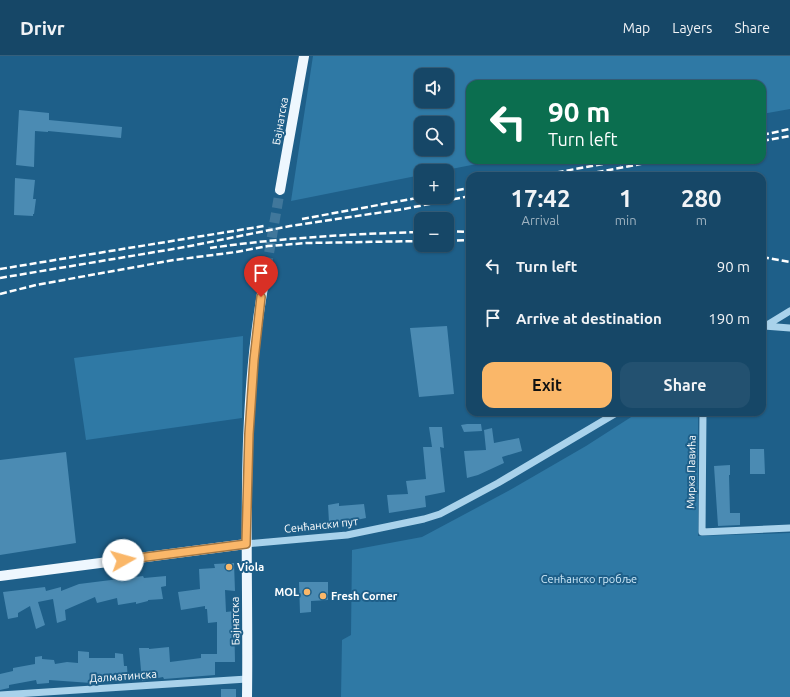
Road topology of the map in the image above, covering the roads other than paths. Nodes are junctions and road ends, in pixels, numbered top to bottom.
1 (304, 56) edge
2 (280, 190) tunnel mouth
3 (264, 282) tunnel mouth
4 (790, 311) edge
5 (766, 325) edge
6 (766, 327) edge
7 (790, 328) edge
8 (611, 416) edge
9 (703, 416) edge
10 (790, 528) edge
11 (246, 544) junction
12 (0, 576) edge
13 (247, 680) junction
14 (0, 695) edge
15 (247, 697) edge

1 - 2 main road, Бајнатска
3 - 11 main road, Бајнатска
4 - 5 street
6 - 7 street
8 - 11 street, Сенћански пут
9 - 10 street, Мирка Павића
11 - 12 main road, Сенћански пут
11 - 13 main road, Бајнатска
13 - 14 street, Далматинска
13 - 15 main road, Бајнатска

